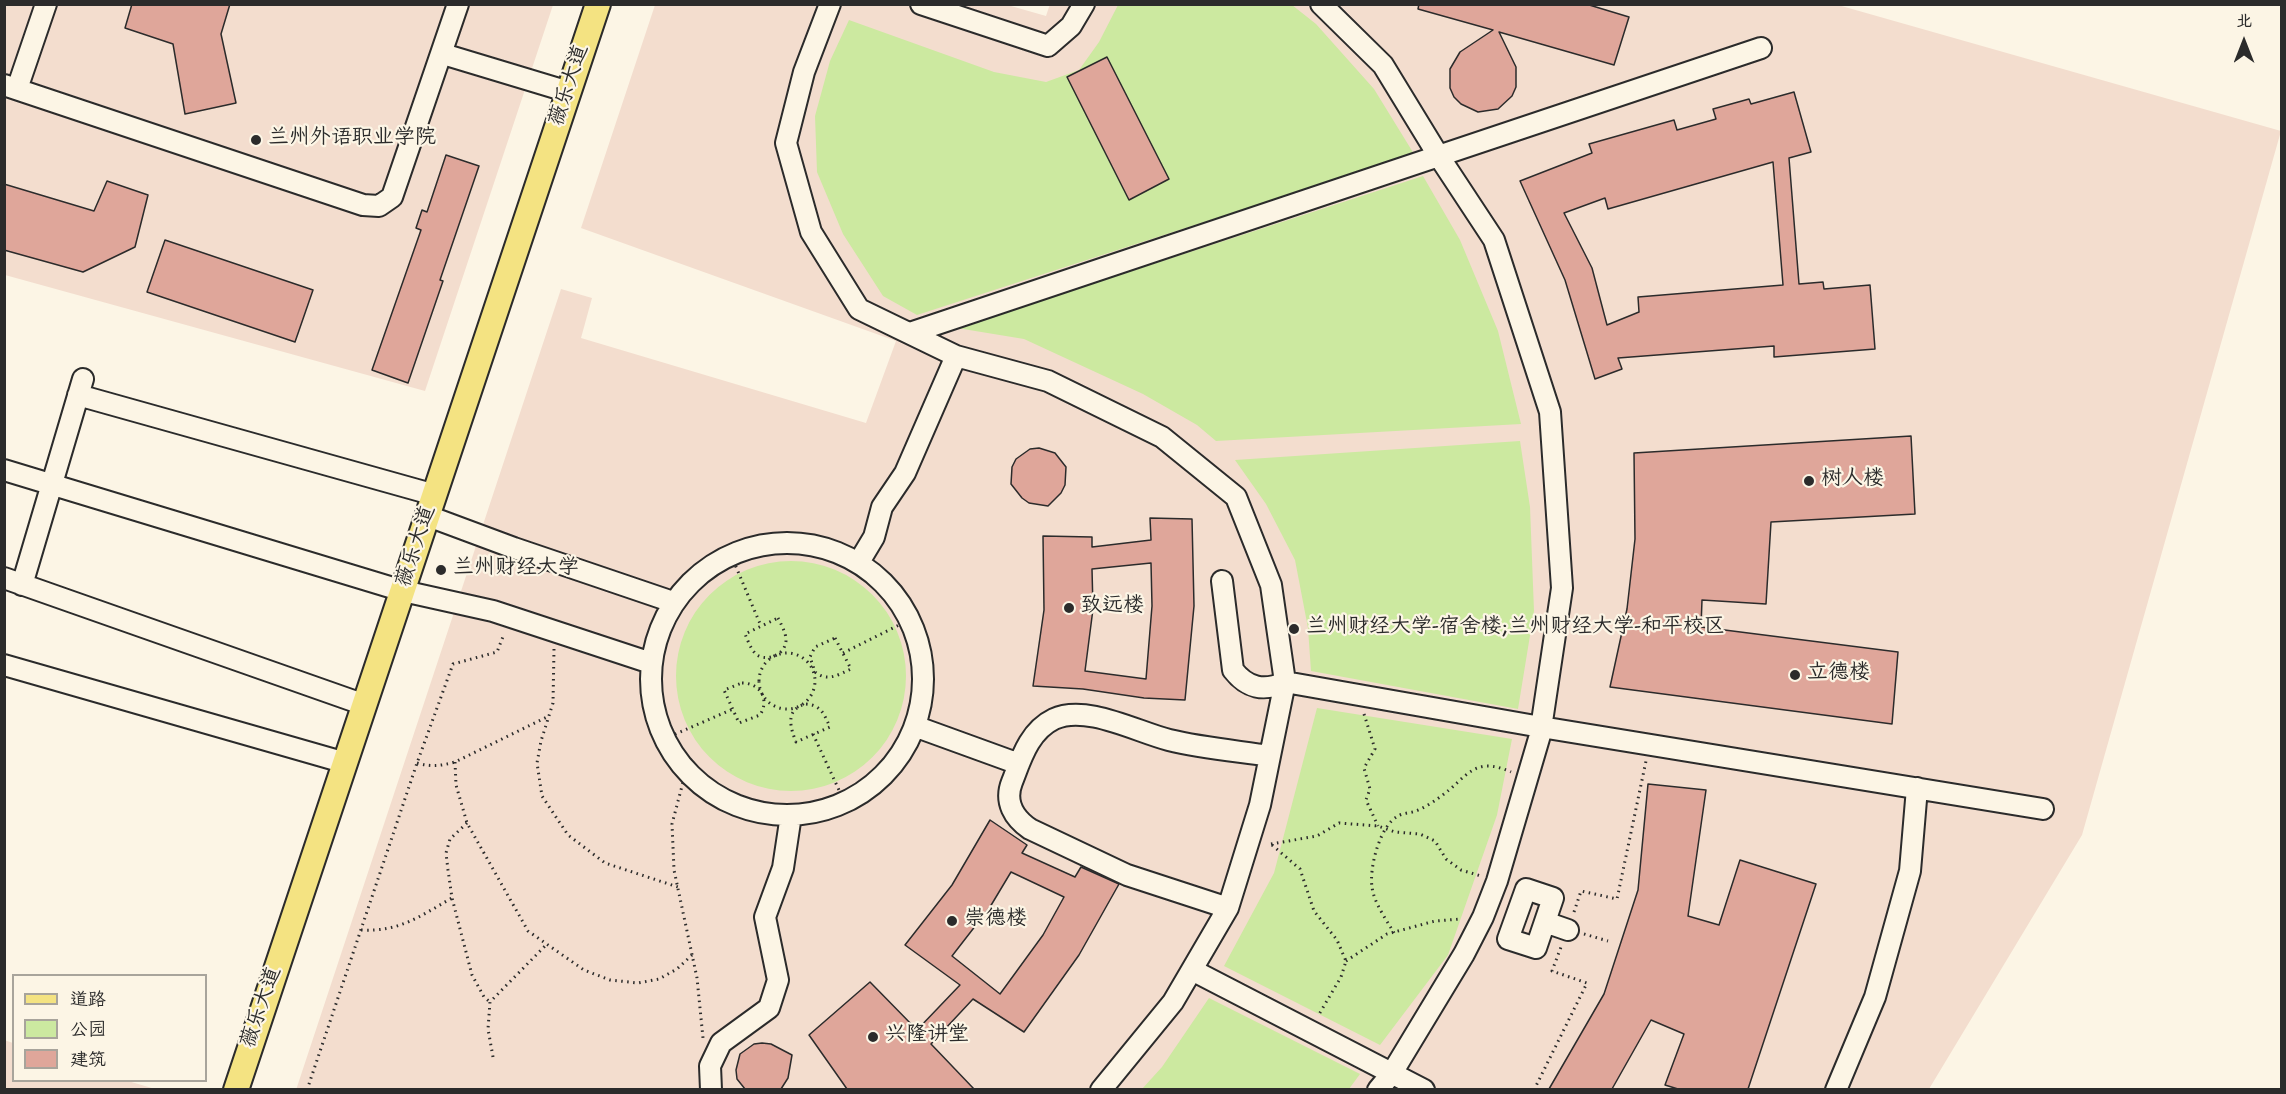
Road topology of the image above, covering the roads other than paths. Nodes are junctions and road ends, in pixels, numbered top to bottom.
1 (46, 4) edge
2 (458, 4) edge
3 (598, 4) edge
4 (830, 4) edge
5 (921, 4) edge
6 (1084, 4) edge
7 (1321, 4) edge
8 (1761, 48) dead end
9 (443, 54) junction
10 (11, 87) edge
11 (569, 92) junction
12 (1438, 155) junction
13 (910, 333) junction
14 (956, 356) junction
15 (4, 470) edge
16 (52, 484) junction
17 (431, 506) junction
18 (859, 562) junction
19 (13, 581) edge
20 (1222, 581) dead end
21 (403, 591) junction
22 (673, 602) junction
23 (651, 663) junction
24 (4, 665) edge
25 (1284, 682) junction
26 (365, 705) junction
27 (917, 727) junction
28 (1541, 727) junction
29 (1270, 756) junction
30 (346, 763) junction
31 (1019, 764) junction
32 (1917, 788) junction
33 (2043, 809) dead end
34 (791, 815) junction
35 (1228, 909) junction
36 (1486, 910) junction
37 (1518, 913) junction
38 (1545, 922) junction
39 (1568, 930) road end
40 (1192, 970) junction
41 (1392, 1073) junction
42 (236, 1089) edge
43 (711, 1089) edge
44 (1101, 1089) edge
45 (1378, 1089) edge
46 (1424, 1089) edge
47 (1836, 1089) edge

1 - 10 street
2 - 9 street
3 - 11 main road, 薇乐大道
4 - 13 street
5 - 6 street
7 - 12 street
8 - 12 street
9 - 10 street
9 - 11 street
11 - 17 main road, 薇乐大道
12 - 13 street
12 - 28 street
13 - 14 street
14 - 18 street
14 - 25 street
15 - 16 street
16 - 17 street
16 - 19 street
16 - 21 street
17 - 21 main road, 薇乐大道
17 - 22 street
18 - 22 street
18 - 27 street
19 - 26 street
20 - 25 street
21 - 23 street
21 - 26 main road, 薇乐大道
22 - 23 street
23 - 34 street
24 - 30 street
25 - 28 street
25 - 29 street
26 - 30 main road, 薇乐大道
27 - 31 street
27 - 34 street
28 - 32 street
28 - 36 street
29 - 31 street
29 - 35 street
30 - 42 main road, 薇乐大道
31 - 35 street
32 - 33 street
32 - 47 street
34 - 43 street
35 - 40 street
36 - 37 street
36 - 41 street
37 - 38 street
37 - 38 street
38 - 39 street
40 - 41 street
40 - 44 street
41 - 45 street
41 - 46 street

